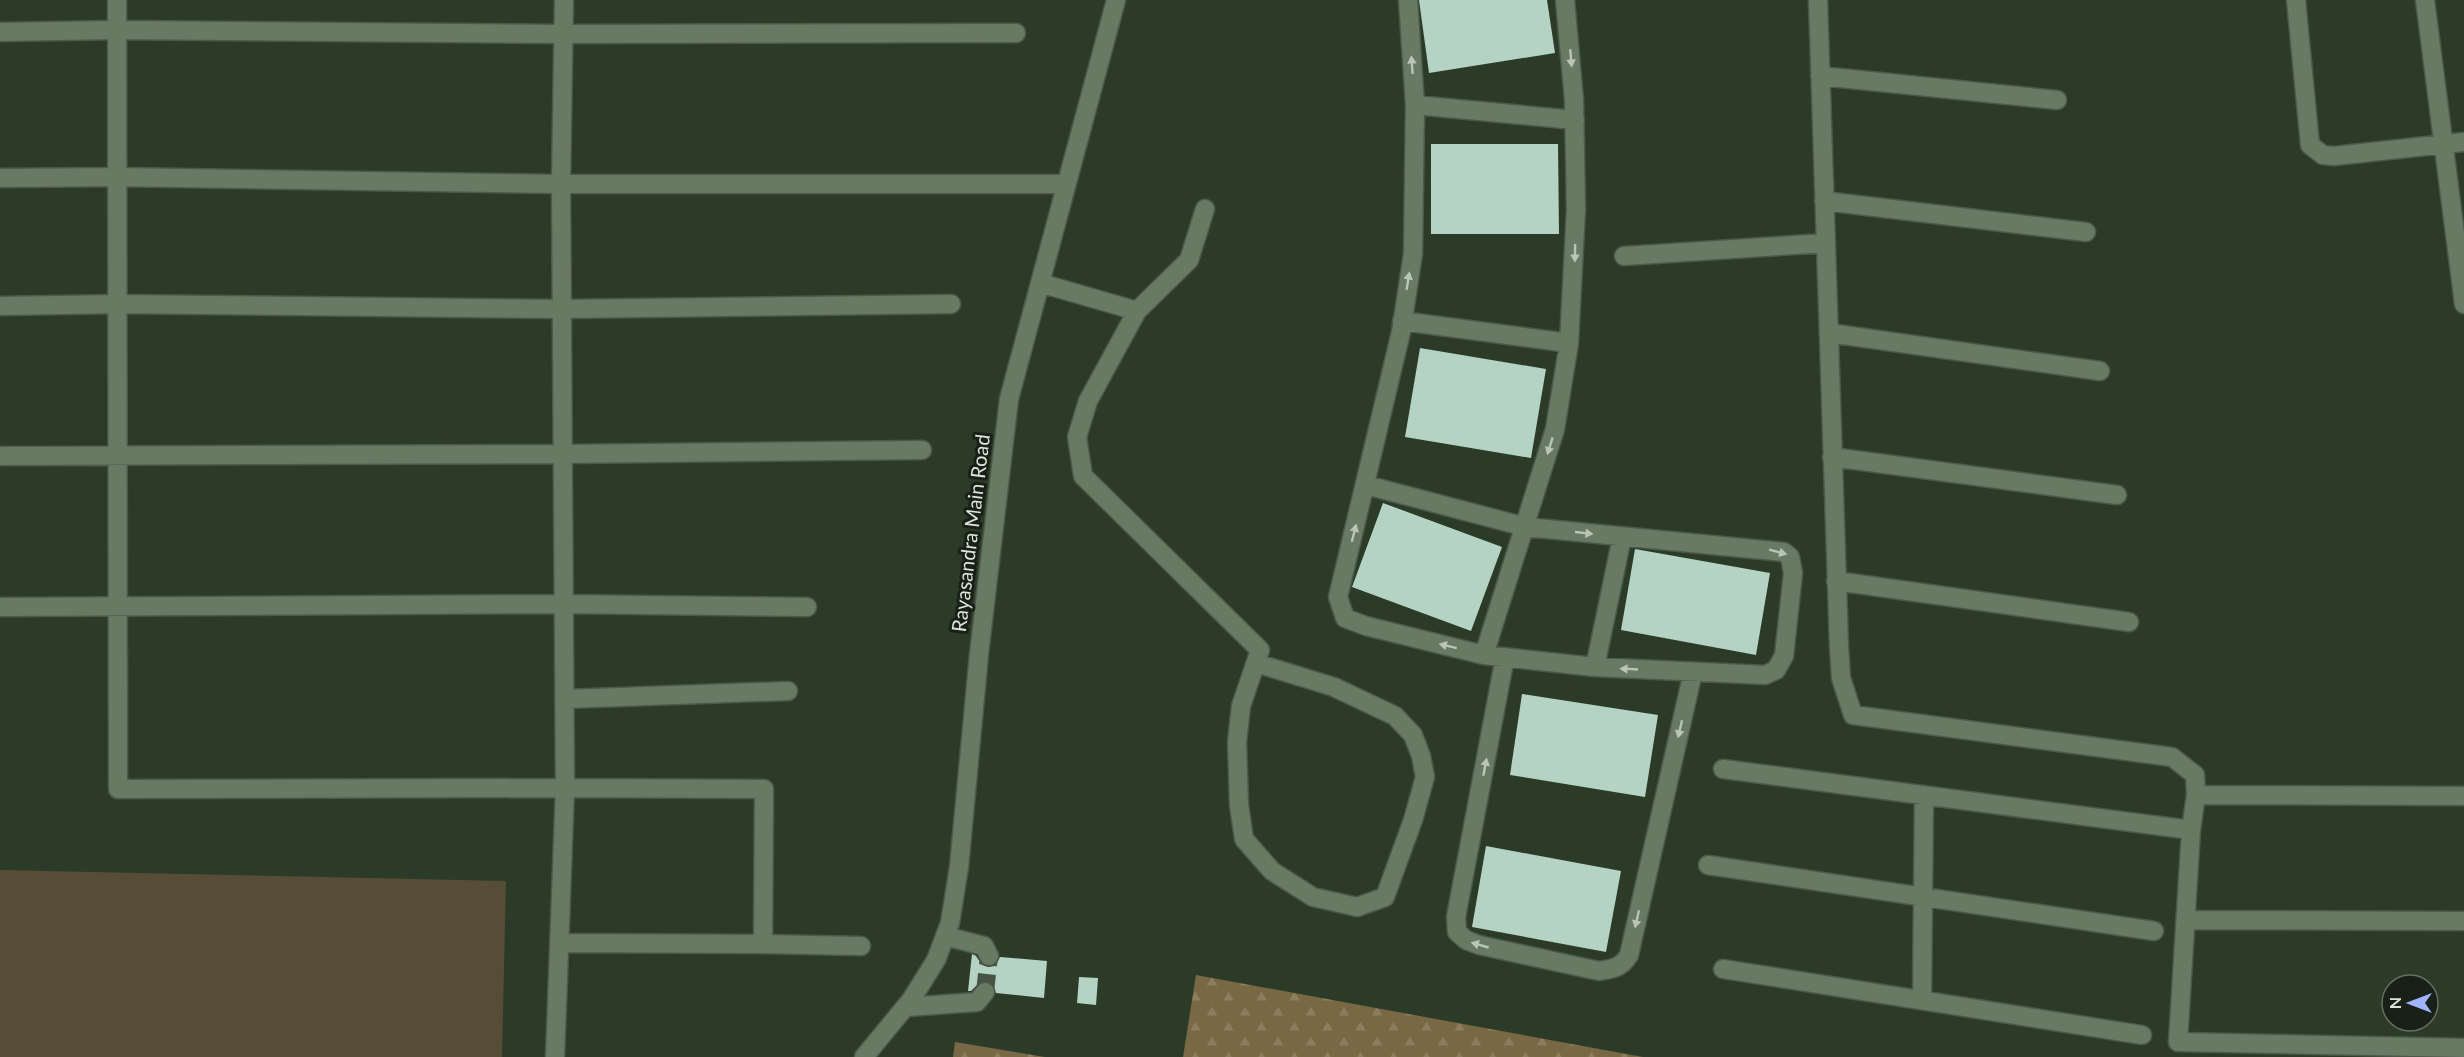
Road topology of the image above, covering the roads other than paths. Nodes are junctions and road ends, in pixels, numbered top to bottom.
1 (117, 0) edge
2 (564, 0) edge
3 (1116, 0) edge
4 (1408, 0) edge
5 (1565, 0) edge
6 (1818, 0) edge
7 (2296, 0) edge
8 (2425, 0) edge
9 (117, 30) junction
10 (0, 32) edge
11 (1016, 33) dead end
12 (563, 34) junction
13 (1820, 76) junction
14 (2057, 100) dead end
15 (1415, 105) junction
16 (1575, 120) junction
17 (2464, 142) edge
18 (2443, 144) junction
19 (117, 177) junction
20 (0, 178) edge
21 (561, 184) junction
22 (1066, 184) junction
23 (1824, 201) junction
24 (1204, 210) dead end
25 (2086, 232) dead end
26 (1825, 243) junction
27 (1624, 256) dead end
28 (1040, 283) junction
29 (117, 304) junction
30 (951, 304) dead end
31 (2464, 304) edge
32 (0, 306) edge
33 (562, 309) junction
34 (1137, 311) junction
35 (1402, 321) junction
36 (1829, 333) junction
37 (1569, 343) junction
38 (2100, 371) dead end
39 (922, 450) dead end
40 (118, 454) junction
41 (563, 454) junction
42 (0, 456) edge
43 (1833, 457) junction
44 (1366, 485) junction
45 (2117, 495) dead end
46 (1526, 527) junction
47 (1622, 537) junction
48 (1836, 581) junction
49 (564, 604) junction
50 (118, 606) junction
51 (0, 607) edge
52 (807, 607) dead end
53 (2129, 622) dead end
54 (1484, 655) junction
55 (1505, 657) junction
56 (1256, 663) junction
57 (1595, 667) junction
58 (1693, 672) junction
59 (788, 691) dead end
60 (565, 699) junction
61 (1723, 769) dead end
62 (566, 788) junction
63 (1924, 795) junction
64 (2196, 795) junction
65 (2464, 796) edge
66 (2191, 830) junction
67 (1708, 865) dead end
68 (1923, 898) junction
69 (2186, 920) junction
70 (2464, 921) edge
71 (2154, 931) dead end
72 (945, 936) junction
73 (560, 942) junction
74 (763, 944) junction
75 (861, 946) dead end
76 (989, 956) dead end
77 (1723, 969) dead end
78 (985, 992) dead end
79 (1922, 999) junction
80 (906, 1007) junction
81 (2142, 1035) dead end
82 (2464, 1048) edge
83 (2178, 1049) edge
84 (555, 1057) edge
85 (864, 1057) edge

1 - 9 street
2 - 12 street
3 - 22 street, Rayasandra Main Road
15 -> 4 street
5 -> 16 street
6 - 13 street
7 - 18 street
8 - 18 street
9 - 10 street
9 - 12 street
9 - 19 street
11 - 12 street
12 - 21 street
13 - 14 street
13 - 23 street
15 - 16 street
35 -> 15 street
16 -> 37 street
17 - 18 street
18 - 31 street
19 - 20 street
19 - 21 street
19 - 29 street
21 - 22 street
21 - 33 street
22 - 28 street, Rayasandra Main Road
23 - 25 street
23 - 26 street
24 - 34 street
26 - 27 street
26 - 36 street
28 - 34 street
28 - 72 street, Rayasandra Main Road
29 - 32 street
29 - 33 street
29 - 40 street
30 - 33 street
33 - 41 street
34 - 56 street
35 - 37 street
35 - 44 street
36 - 38 street
36 - 43 street
37 -> 46 street
39 - 41 street
40 - 41 street
40 - 42 street
40 - 50 street
41 - 49 street
43 - 45 street
43 - 48 street
44 - 46 street
54 -> 44 street
46 -> 47 street
46 - 54 street
47 - 57 street
47 -> 58 street
48 - 53 street
48 - 64 street
49 - 50 street
49 - 52 street
49 - 60 street
50 - 51 street
50 - 62 street
54 - 55 street
55 - 57 street
58 -> 55 street
56 - 56 street
58 -> 57 street
59 - 60 street
60 - 62 street
61 - 63 street
62 - 73 street
62 - 74 street
63 - 66 street
63 - 68 street
64 - 65 street
64 - 66 street
66 - 69 street
67 - 68 street
68 - 71 street
68 - 79 street
69 - 70 street
69 - 83 street
72 - 76 street
72 - 80 street, Rayasandra Main Road
73 - 74 street
73 - 84 street
74 - 75 street
77 - 79 street
78 - 80 street
79 - 81 street
80 - 85 street, Rayasandra Main Road
82 - 83 street

